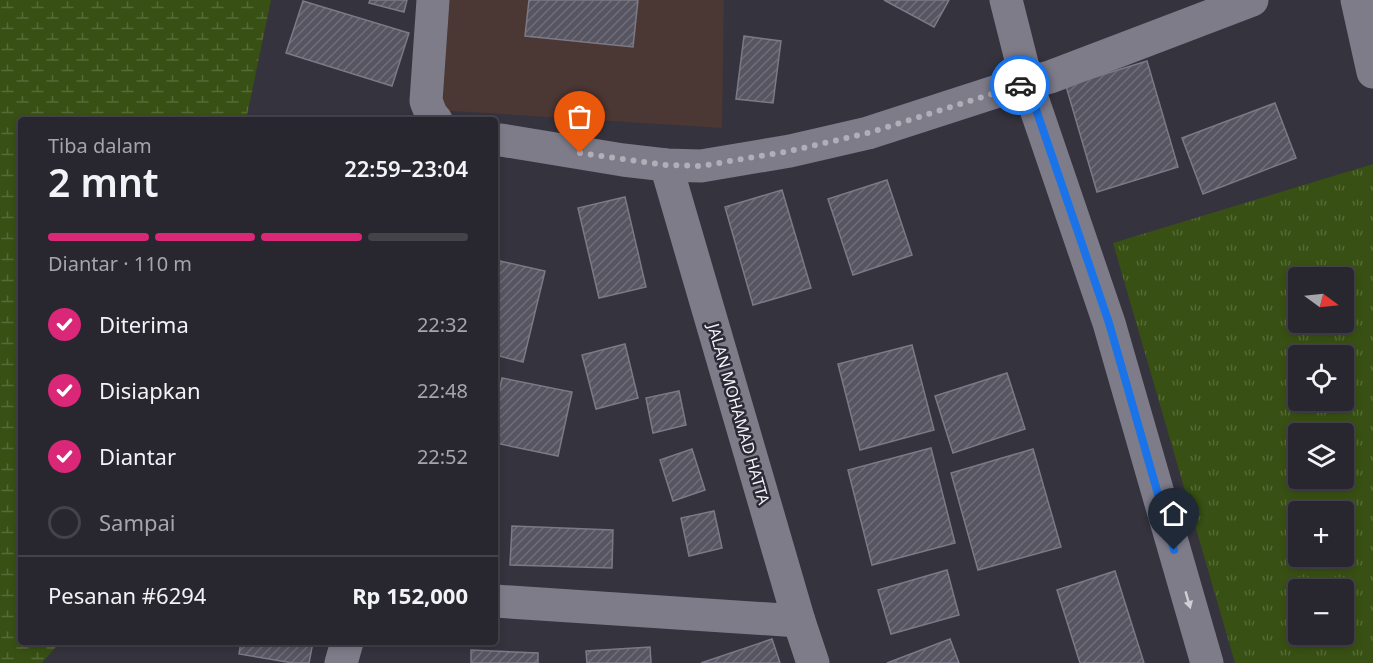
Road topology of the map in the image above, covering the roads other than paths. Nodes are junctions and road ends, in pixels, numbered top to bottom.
1 (433, 0) edge
2 (1006, 0) edge
3 (1252, 0) edge
4 (1357, 0) edge
5 (1373, 72) edge
6 (1027, 83) junction
7 (434, 117) edge
8 (498, 140) edge
9 (666, 165) junction
10 (498, 601) edge
11 (799, 621) junction
12 (346, 645) edge
13 (341, 663) edge
14 (813, 663) edge
15 (1207, 663) edge

1 - 7 street
2 - 6 street
3 - 6 street
4 - 5 street
6 - 9 street
6 -> 15 street
8 - 9 street
9 - 11 street, JALAN MOHAMAD HATTA
10 - 11 street
11 - 14 street, JALAN MOHAMAD HATTA
12 - 13 street

